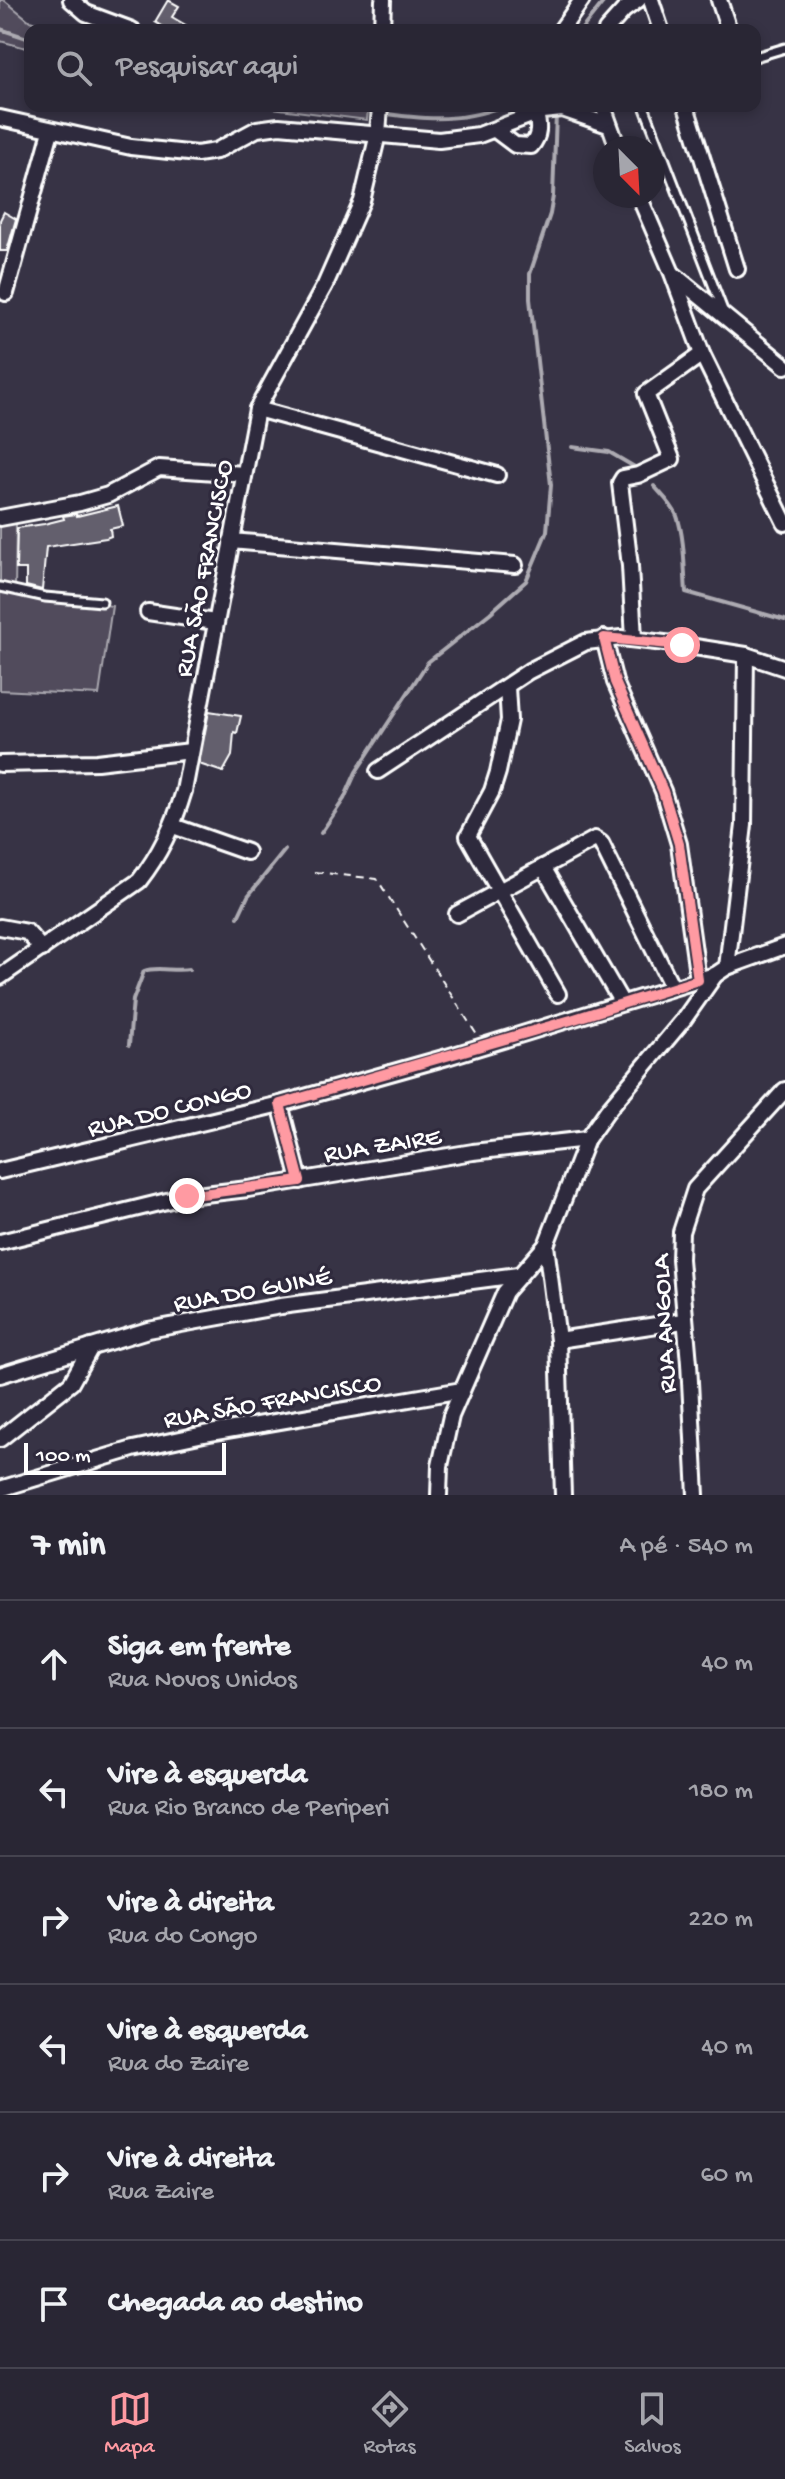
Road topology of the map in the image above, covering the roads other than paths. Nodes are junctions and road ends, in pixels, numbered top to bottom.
1 (71, 0) edge
2 (383, 0) edge
3 (582, 0) edge
4 (638, 0) edge
5 (651, 0) edge
6 (719, 0) edge
7 (116, 24) edge
8 (382, 24) edge
9 (565, 24) edge
10 (618, 24) edge
11 (659, 24) edge
12 (727, 24) edge
13 (785, 48) edge
14 (761, 55) edge
15 (380, 112) edge
16 (539, 112) joint
17 (577, 112) edge
18 (605, 112) edge
19 (646, 112) edge
20 (688, 112) edge
21 (0, 118) edge
22 (608, 125) junction
23 (495, 130) junction
24 (51, 131) junction
25 (378, 132) junction
26 (613, 136) edge
27 (644, 208) edge
28 (737, 269) dead end
29 (672, 273) junction
30 (6, 293) dead end
31 (727, 319) junction
32 (702, 354) junction
33 (785, 366) edge
34 (257, 409) junction
35 (244, 474) junction
36 (497, 475) dead end
37 (0, 518) edge
38 (785, 523) edge
39 (231, 541) junction
40 (515, 565) dead end
41 (0, 587) edge
42 (102, 602) dead end
43 (148, 612) dead end
44 (215, 622) junction
45 (604, 638) junction
46 (634, 639) junction
47 (746, 655) junction
48 (785, 668) edge
49 (507, 687) junction
50 (191, 751) junction
51 (0, 764) edge
52 (378, 771) dead end
53 (173, 826) junction
54 (247, 852) dead end
55 (543, 867) junction
56 (499, 890) junction
57 (457, 914) dead end
58 (0, 927) edge
59 (785, 946) edge
60 (42, 949) junction
61 (721, 971) junction
62 (0, 977) edge
63 (698, 980) junction
64 (672, 987) junction
65 (558, 994) dead end
66 (622, 1003) junction
67 (785, 1090) edge
68 (280, 1104) junction
69 (587, 1139) junction
70 (0, 1171) edge
71 (300, 1181) junction
72 (0, 1242) edge
73 (546, 1245) junction
74 (518, 1275) junction
75 (683, 1321) junction
76 (558, 1340) junction
77 (91, 1347) junction
78 (0, 1375) edge
79 (462, 1390) junction
80 (0, 1439) edge
81 (0, 1489) edge
82 (439, 1495) edge
83 (563, 1495) edge
84 (696, 1495) edge

1 - 7 street
2 - 8 street
3 - 9 street
4 - 10 street
5 - 11 street
6 - 12 street
13 - 14 lane
15 - 25 street, RUA SÃO FRANCISCO
16 - 23 street
16 - 23 street
17 - 22 street
18 - 22 street
19 - 31 lane
20 - 28 street
21 - 24 street
22 - 26 street
23 - 25 street
24 - 25 street
24 - 30 street
25 - 34 street, RUA SÃO FRANCISCO
27 - 29 street
29 - 31 street
29 - 32 street
31 - 33 street
32 - 38 street
32 - 46 street
34 - 35 street, RUA SÃO FRANCISCO
34 - 36 street
35 - 37 street
35 - 39 street, RUA SÃO FRANCISCO
39 - 40 street
39 - 44 street, RUA SÃO FRANCISCO
41 - 42 lane
43 - 44 street
44 - 50 street, RUA SÃO FRANCISCO
45 - 46 street
45 - 49 street
45 - 63 street
46 - 47 street
47 - 48 street
47 - 61 street
49 - 52 street
49 - 56 street
50 - 51 street
50 - 53 street, RUA SÃO FRANCISCO
53 - 54 street
53 - 60 street, RUA SÃO FRANCISCO
55 - 56 street
55 - 64 street
55 - 66 street
56 - 57 street
56 - 65 street
58 - 60 street
59 - 61 street, RUA DO CONGO
60 - 62 street, RUA SÃO FRANCISCO
61 - 63 street, RUA DO CONGO
61 - 69 street
63 - 64 street, RUA DO CONGO
64 - 66 street, RUA DO CONGO
66 - 68 street, RUA DO CONGO
67 - 75 street, RUA ANGOLA
68 - 70 street, RUA DO CONGO
68 - 71 street
69 - 71 street, RUA ZAIRE
69 - 73 street
71 - 72 street, RUA ZAIRE
73 - 74 street
73 - 76 street
74 - 77 street, RUA DO GUINÉ
74 - 79 street
75 - 76 street
75 - 84 street, RUA ANGOLA
76 - 83 street
77 - 78 street, RUA DO GUINÉ
77 - 80 street
79 - 81 street, RUA SÃO FRANCISCO
79 - 82 street

